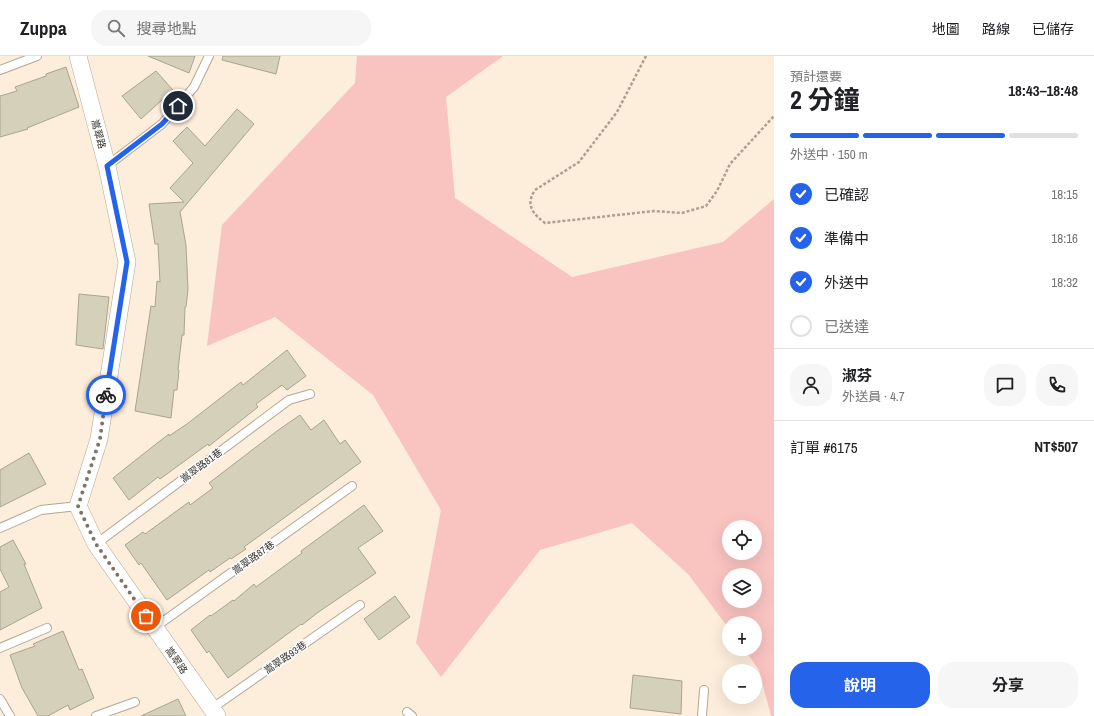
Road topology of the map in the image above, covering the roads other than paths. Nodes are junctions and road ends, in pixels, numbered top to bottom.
1 (37, 56) edge
2 (78, 56) edge
3 (209, 56) edge
4 (0, 70) edge
5 (107, 166) junction
6 (310, 394) dead end
7 (352, 486) dead end
8 (78, 506) junction
9 (0, 528) edge
10 (96, 544) junction
11 (360, 605) dead end
12 (47, 628) dead end
13 (154, 628) junction
14 (0, 648) edge
15 (704, 690) dead end
16 (0, 699) edge
17 (136, 702) dead end
18 (214, 712) edge
19 (10, 716) edge
20 (96, 716) edge
21 (702, 716) edge

1 - 4 lane
2 - 5 street, 嵩翠路
3 - 5 lane
5 - 8 street, 嵩翠路
6 - 10 lane, 嵩翠路81巷
7 - 13 lane, 嵩翠路87巷
8 - 9 lane
8 - 10 street, 嵩翠路
10 - 13 street, 嵩翠路
11 - 18 lane, 嵩翠路93巷
12 - 14 lane
13 - 18 street, 嵩翠路
15 - 21 lane
16 - 19 lane
17 - 20 lane

